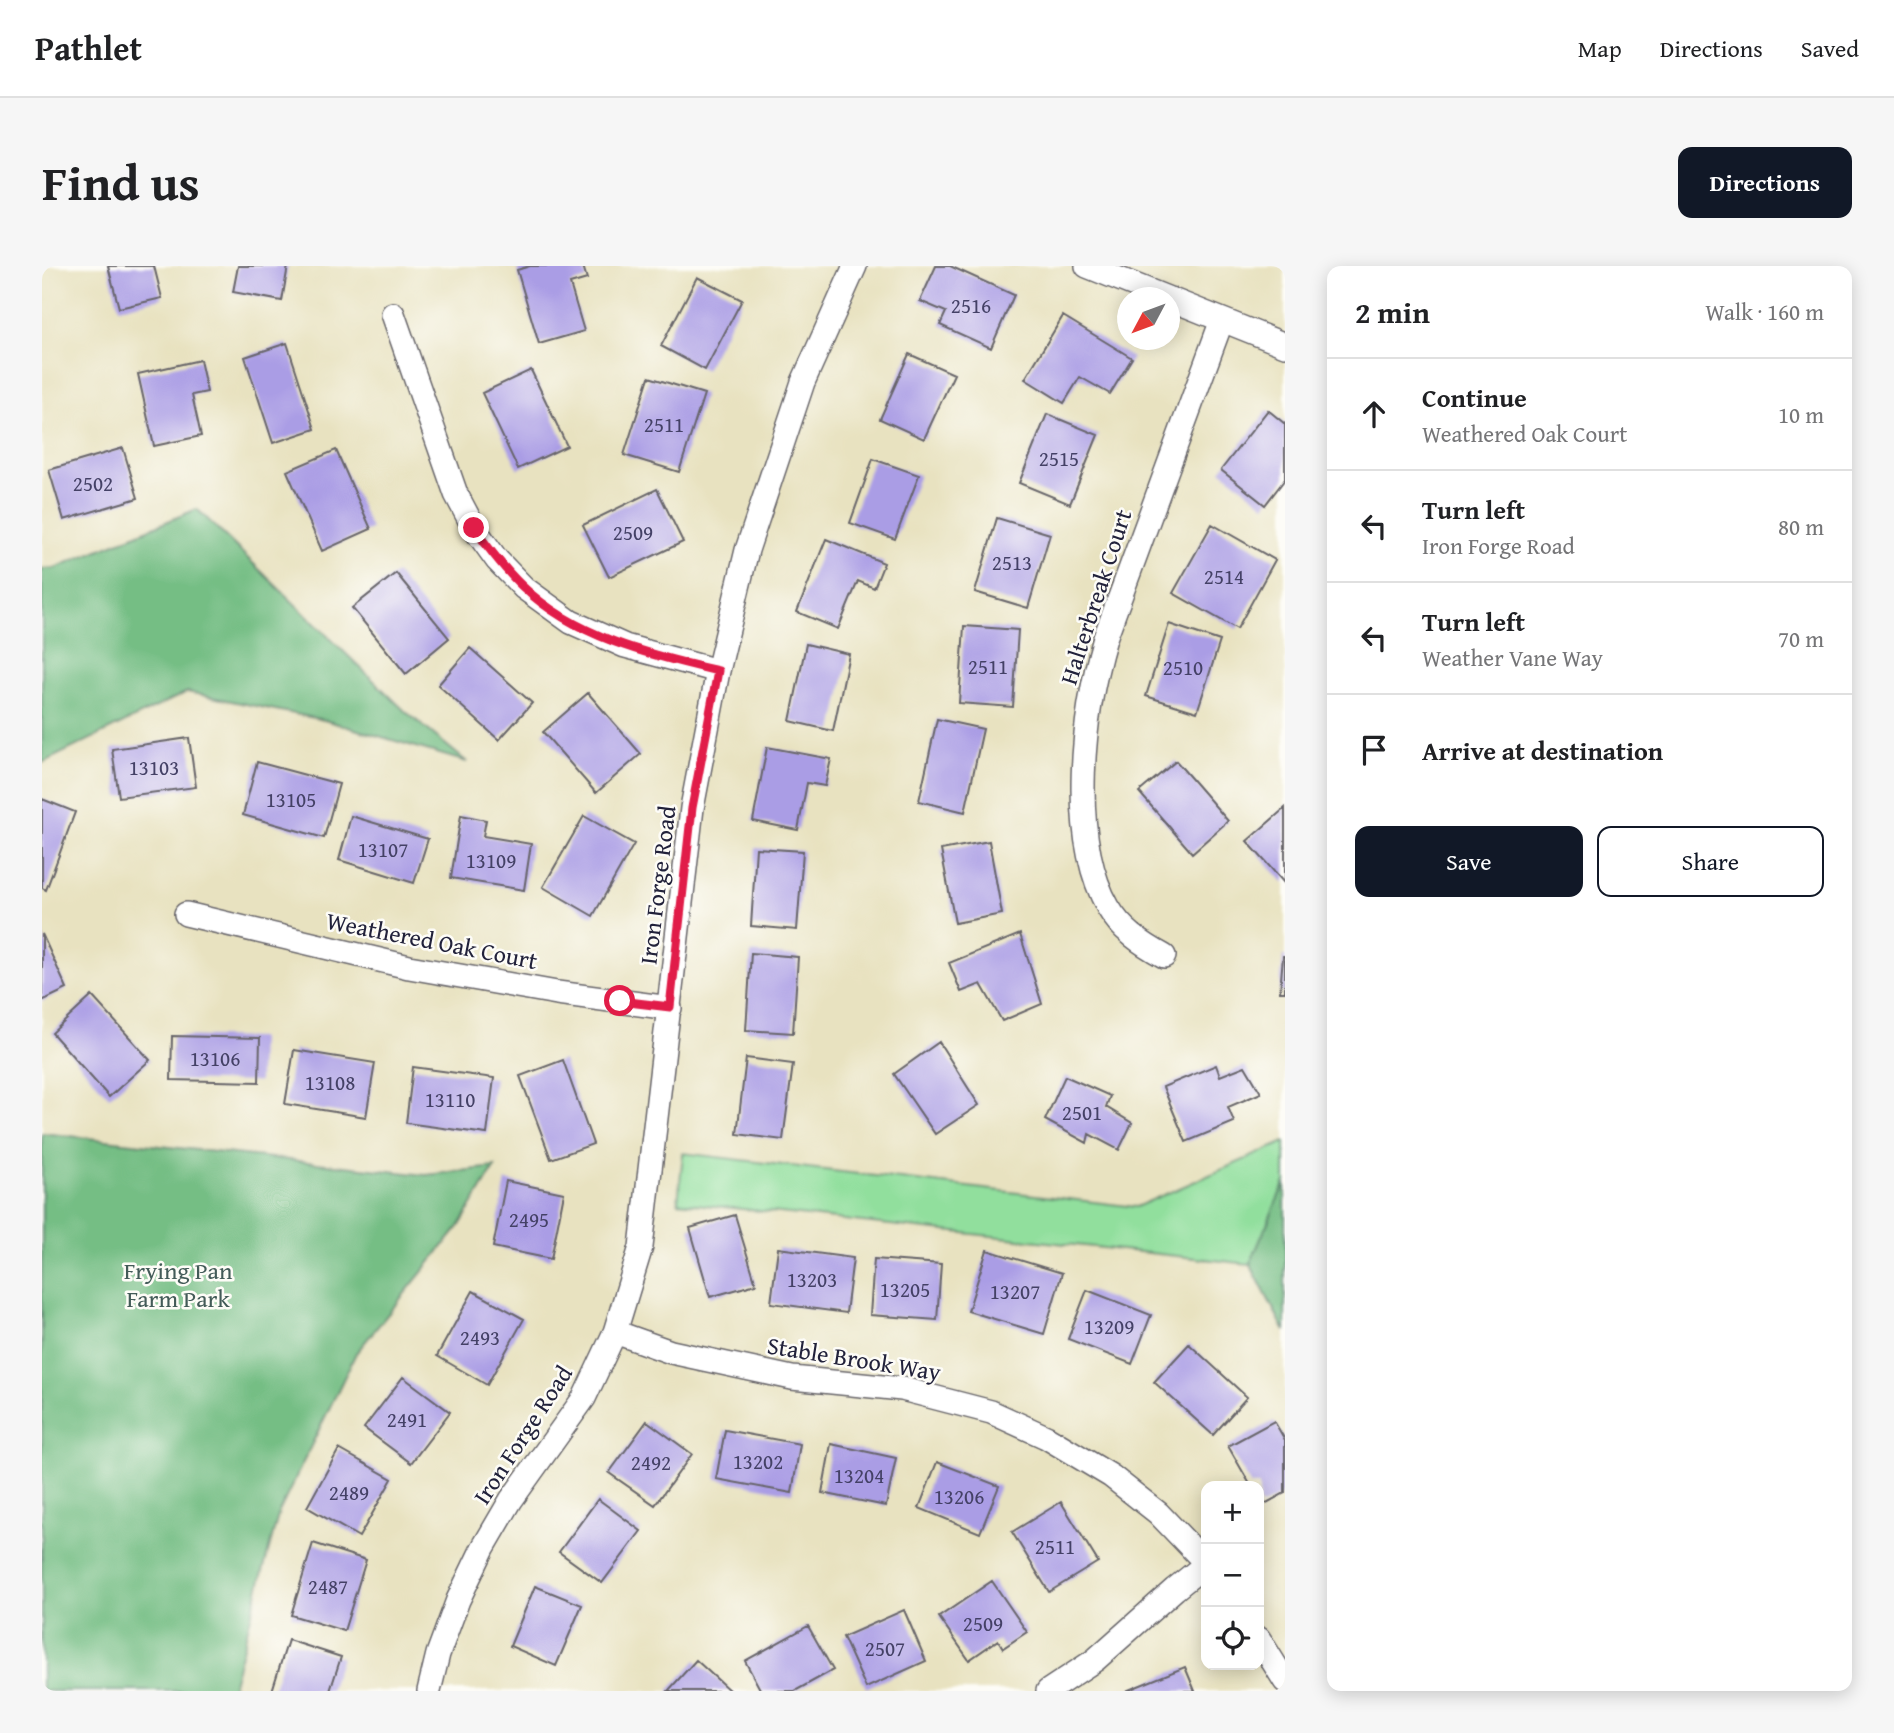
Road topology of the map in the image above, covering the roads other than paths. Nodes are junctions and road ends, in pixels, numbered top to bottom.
1 (855, 266) edge
2 (1087, 266) edge
3 (1140, 287) edge
4 (1180, 303) edge
5 (393, 314) dead end
6 (1222, 320) junction
7 (1285, 345) edge
8 (718, 671) junction
9 (186, 914) dead end
10 (1164, 956) dead end
11 (670, 1007) junction
12 (615, 1332) junction
13 (1201, 1559) edge
14 (1201, 1568) edge
15 (1264, 1647) edge
16 (1285, 1681) edge
17 (429, 1691) edge
18 (1048, 1691) edge

1 - 8 street, Iron Forge Road
2 - 3 street
4 - 6 street
5 - 8 street
6 - 7 street
6 - 10 street, Halterbreak Court
8 - 11 street, Iron Forge Road
9 - 11 street, Weathered Oak Court
11 - 12 street, Iron Forge Road
12 - 13 street, Stable Brook Way
12 - 17 street, Iron Forge Road
14 - 18 street
15 - 16 street

